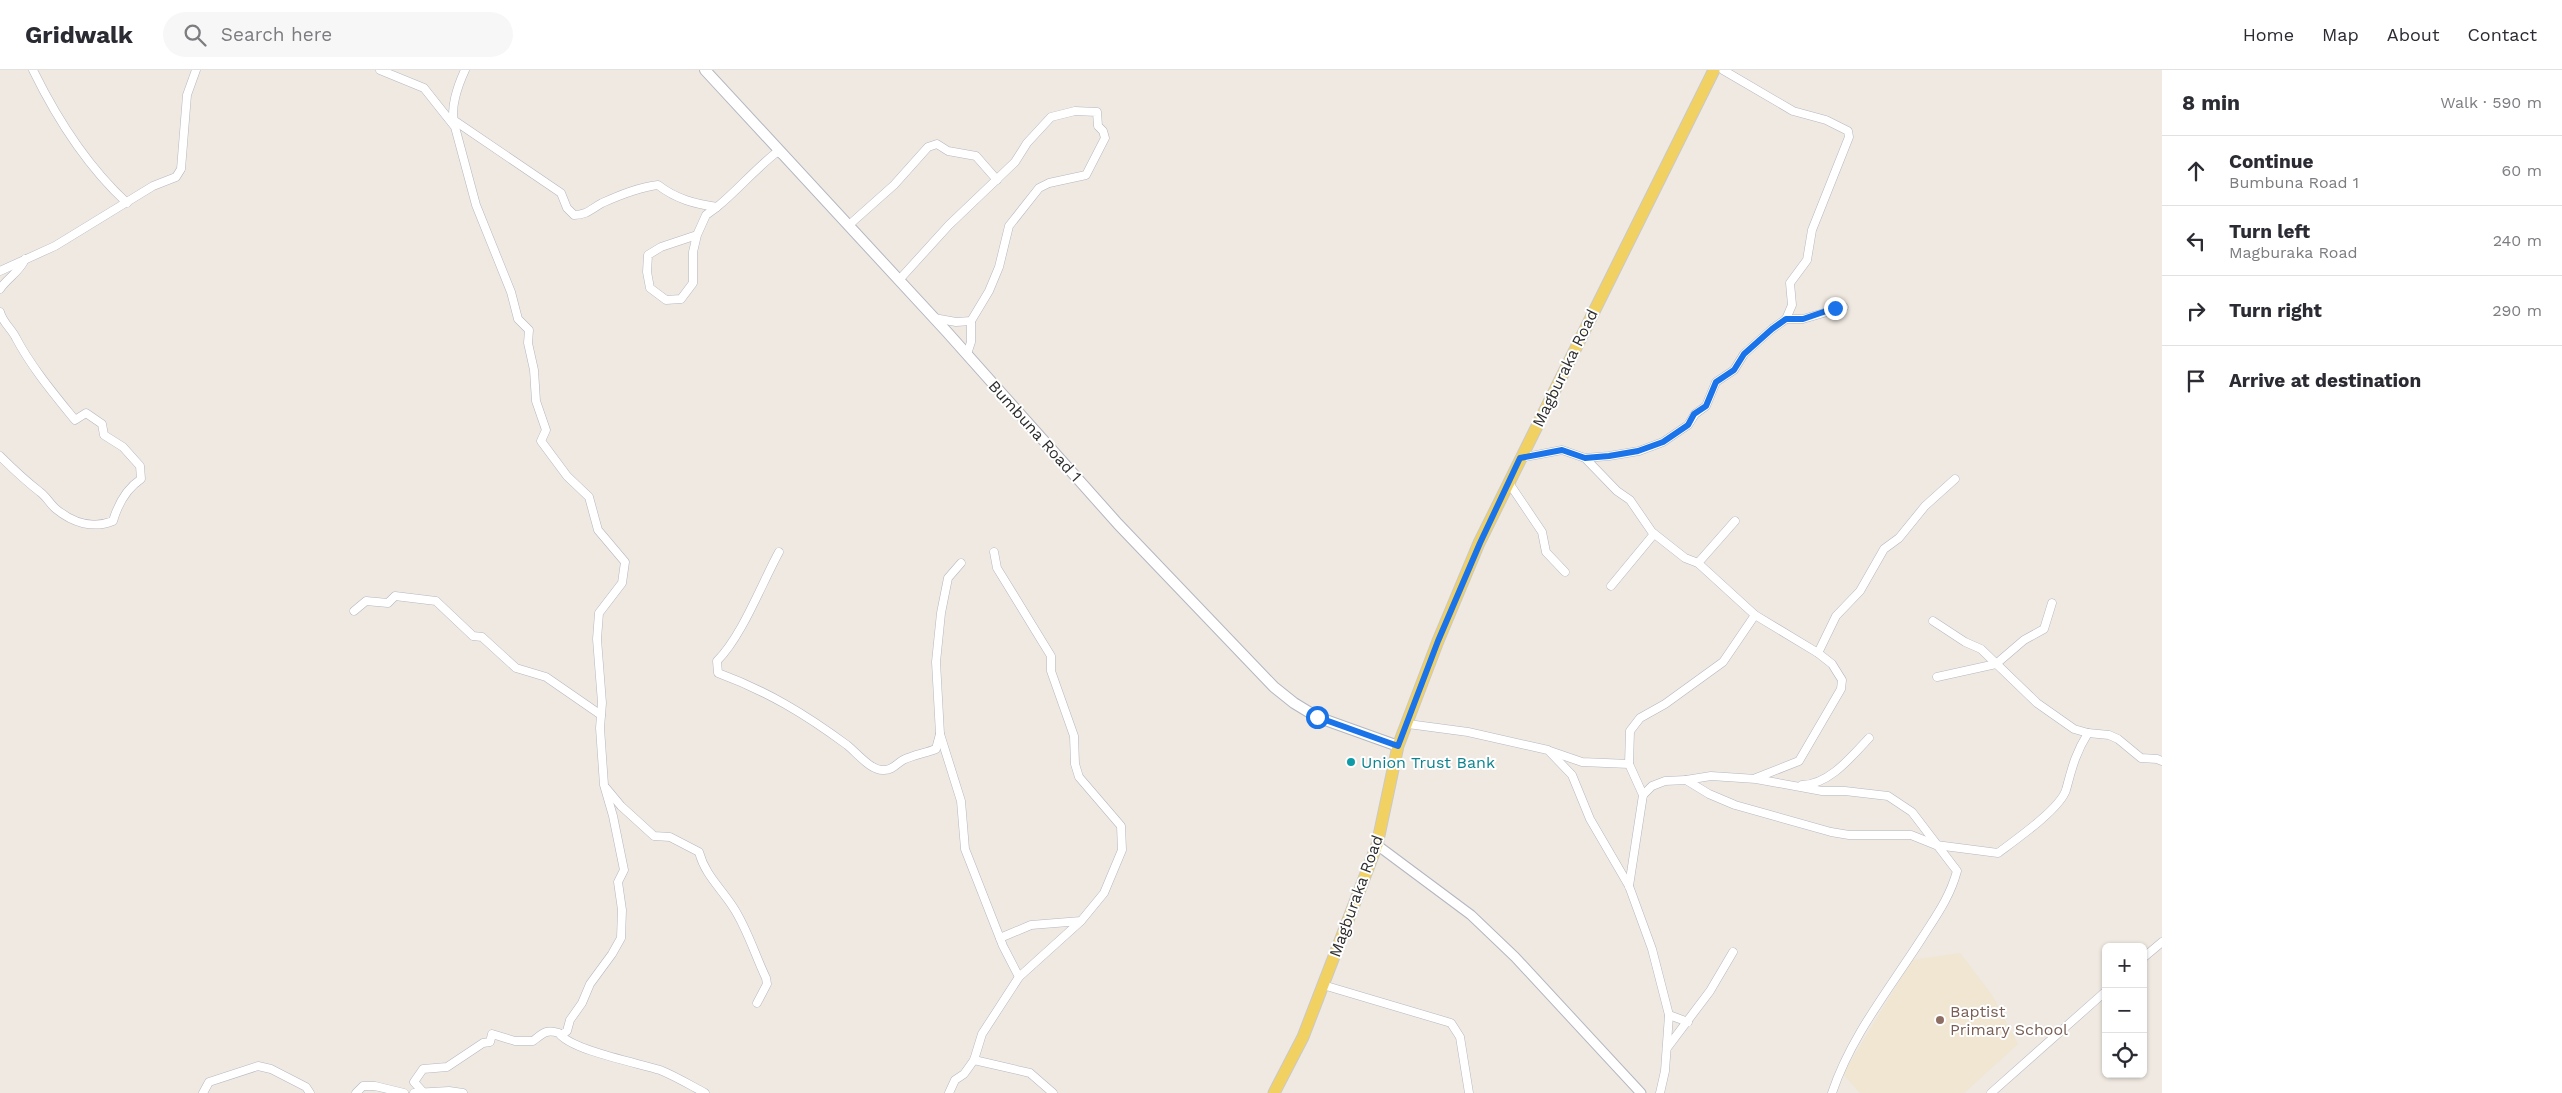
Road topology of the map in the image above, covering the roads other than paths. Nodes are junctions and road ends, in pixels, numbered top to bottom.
1 (33, 70) edge
2 (196, 70) edge
3 (380, 70) edge
4 (466, 70) edge
5 (705, 70) edge
6 (1714, 70) edge
7 (1727, 71) edge
8 (452, 118) junction
9 (456, 127) junction
10 (784, 156) junction
11 (997, 180) junction
12 (127, 203) junction
13 (717, 206) junction
14 (849, 225) junction
15 (697, 235) junction
16 (25, 259) junction
17 (0, 271) edge
18 (899, 280) junction
19 (0, 289) edge
20 (1844, 307) dead end
21 (0, 312) edge
22 (934, 318) junction
23 (1786, 319) junction
24 (971, 321) junction
25 (967, 354) junction
26 (0, 456) edge
27 (1520, 458) junction
28 (1585, 458) junction
29 (1955, 479) dead end
30 (1509, 483) junction
31 (1735, 521) dead end
32 (1654, 534) junction
33 (779, 552) dead end
34 (994, 552) dead end
35 (961, 563) dead end
36 (1698, 563) junction
37 (1565, 572) dead end
38 (1611, 586) dead end
39 (2052, 603) dead end
40 (354, 611) dead end
41 (1755, 615) junction
42 (1933, 621) dead end
43 (1818, 653) junction
44 (1996, 664) junction
45 (1937, 677) dead end
46 (601, 715) junction
47 (1408, 724) junction
48 (2088, 733) junction
49 (940, 734) junction
50 (1869, 738) dead end
51 (1398, 746) junction
52 (936, 749) junction
53 (1548, 750) junction
54 (2162, 761) edge
55 (949, 762) junction
56 (1629, 764) junction
57 (1756, 779) junction
58 (1686, 780) junction
59 (1793, 784) junction
60 (604, 785) junction
61 (1643, 795) junction
62 (1377, 845) junction
63 (1936, 845) junction
64 (1630, 886) junction
65 (1081, 921) junction
66 (1000, 938) junction
67 (2162, 942) edge
68 (1732, 952) dead end
69 (2147, 955) edge
70 (1019, 977) junction
71 (1323, 985) junction
72 (2102, 995) edge
73 (757, 1003) dead end
74 (1669, 1015) junction
75 (1688, 1022) junction
76 (561, 1035) junction
77 (1667, 1048) junction
78 (974, 1060) junction
79 (428, 1092) edge
80 (203, 1093) edge
81 (310, 1093) edge
82 (356, 1093) edge
83 (404, 1093) edge
84 (414, 1093) edge
85 (463, 1093) edge
86 (705, 1093) edge
87 (949, 1093) edge
88 (1053, 1093) edge
89 (1274, 1093) edge
90 (1469, 1093) edge
91 (1641, 1093) edge
92 (1660, 1093) edge
93 (1832, 1093) edge
94 (1991, 1093) edge

1 - 12 street
2 - 12 street
3 - 9 street
4 - 8 street
5 - 10 main road, Bumbuna Road 1
6 - 27 main road, Magburaka Road
7 - 23 street
8 - 9 street
8 - 13 street
9 - 46 street
10 - 13 street
10 - 14 main road, Bumbuna Road 1
11 - 14 street
11 - 18 street
11 - 24 street
12 - 16 street
13 - 15 street
14 - 18 main road, Bumbuna Road 1
15 - 15 street
16 - 17 street
16 - 19 street
18 - 22 main road, Bumbuna Road 1
20 - 23 street
21 - 26 street
22 - 24 street
22 - 25 main road, Bumbuna Road 1
23 - 28 street
24 - 25 street
25 - 51 main road, Bumbuna Road 1
27 - 28 street
27 - 30 main road, Magburaka Road
28 - 32 street
29 - 43 street
30 - 37 street
30 - 47 main road, Magburaka Road
31 - 36 street
32 - 36 street
32 - 38 street
33 - 52 street
34 - 65 street
35 - 49 street
36 - 41 street
39 - 44 street
40 - 46 street
41 - 43 street
41 - 56 street
42 - 44 street
43 - 57 street
44 - 45 street
44 - 48 street
46 - 60 street
47 - 51 main road, Magburaka Road
47 - 53 street
48 - 54 street
48 - 63 street
49 - 52 street
49 - 55 street
50 - 59 street
51 - 62 main road, Magburaka Road
52 - 55 street
53 - 56 street
53 - 64 street
55 - 66 street
56 - 61 street
57 - 58 street
57 - 59 street
58 - 61 street
58 - 63 street
59 - 63 street
60 - 73 street
60 - 76 street
61 - 64 street
62 - 71 main road, Magburaka Road
62 - 91 street
63 - 93 street
64 - 74 street
65 - 66 street
65 - 70 street
66 - 70 street
67 - 69 street
68 - 75 street
70 - 78 street
71 - 89 main road, Magburaka Road
71 - 90 street
72 - 94 street
74 - 75 street
74 - 77 street
75 - 77 street
76 - 79 street
76 - 86 street
77 - 92 street
78 - 87 street
78 - 88 street
79 - 84 street
79 - 85 street
80 - 81 street
82 - 83 street

